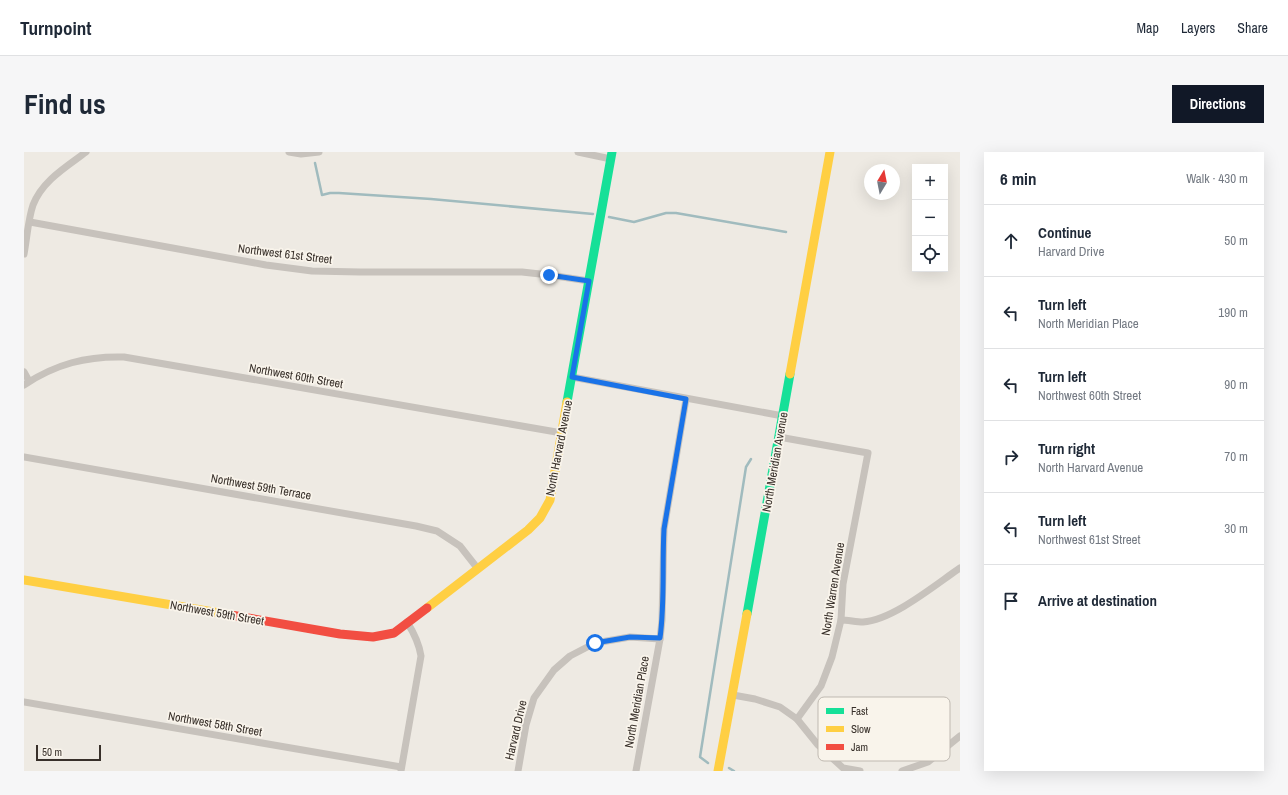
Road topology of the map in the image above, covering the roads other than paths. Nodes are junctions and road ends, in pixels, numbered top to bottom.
1 (86, 152) edge
2 (289, 152) edge
3 (319, 152) edge
4 (578, 152) edge
5 (830, 152) edge
6 (612, 156) edge
7 (30, 222) junction
8 (24, 254) edge
9 (589, 281) junction
10 (24, 372) edge
11 (572, 377) junction
12 (27, 383) edge
13 (686, 399) junction
14 (783, 416) junction
15 (562, 434) junction
16 (779, 437) junction
17 (24, 456) edge
18 (960, 568) edge
19 (478, 569) junction
20 (24, 580) edge
21 (841, 620) junction
22 (407, 622) junction
23 (660, 638) junction
24 (733, 695) junction
25 (24, 702) edge
26 (797, 719) junction
27 (960, 736) edge
28 (950, 744) edge
29 (818, 745) edge
30 (834, 761) edge
31 (929, 761) edge
32 (401, 769) edge
33 (843, 770) edge
34 (518, 771) edge
35 (636, 771) edge
36 (718, 771) edge
37 (860, 771) edge
38 (902, 771) edge

1 - 7 street
2 - 3 street
4 - 6 street
5 - 14 street, North Meridian Avenue
6 - 9 street, North Harvard Avenue
7 - 8 street
7 - 9 street, Northwest 61st Street
9 - 11 street, North Harvard Avenue
10 - 12 street
11 - 13 street
11 - 15 street, North Harvard Avenue
12 - 15 street, Northwest 60th Street
13 - 14 street
13 - 23 street, North Meridian Place
14 - 16 street, North Meridian Avenue
15 - 19 street, North Harvard Avenue
16 - 21 street, North Warren Avenue
16 - 24 street, North Meridian Avenue
17 - 19 street, Northwest 59th Terrace
18 - 21 street
19 - 22 street, North Harvard Avenue
20 - 22 street, Northwest 59th Street
21 - 26 street, North Warren Avenue
22 - 32 street
23 - 34 street, Harvard Drive
23 - 35 street, North Meridian Place
24 - 26 street
24 - 36 street, North Meridian Avenue
25 - 32 street, Northwest 58th Street
26 - 29 street
27 - 28 street
30 - 33 street
31 - 38 street
33 - 37 street

